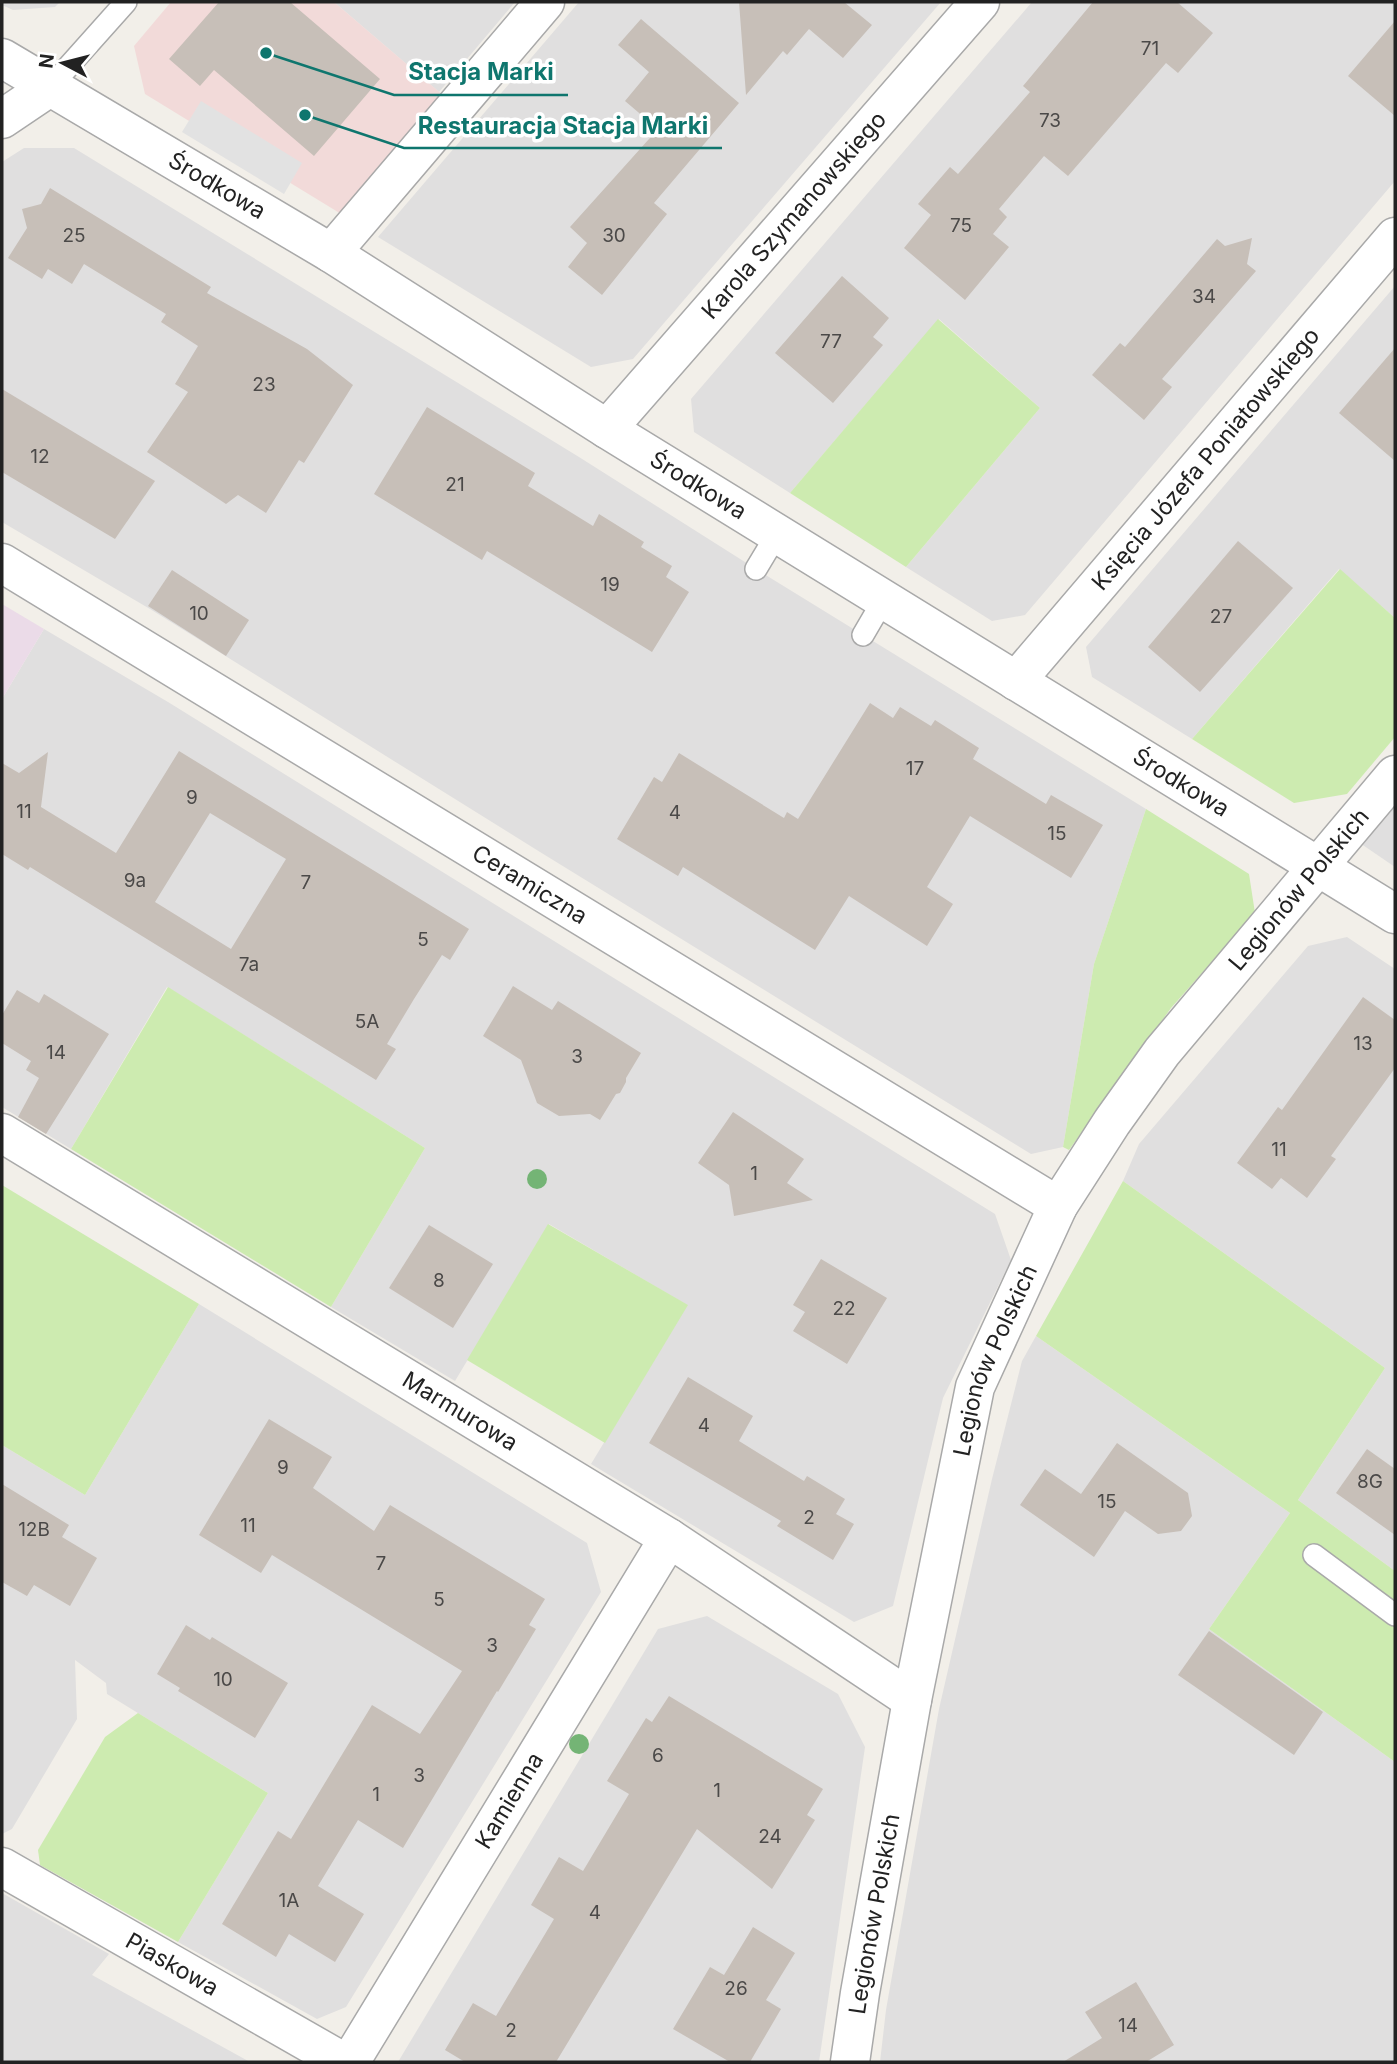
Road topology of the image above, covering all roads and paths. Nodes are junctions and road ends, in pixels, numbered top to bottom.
1 (126, 2) edge
2 (545, 2) edge
3 (980, 2) edge
4 (2, 58) edge
5 (51, 86) junction
6 (2, 118) edge
7 (1395, 237) edge
8 (331, 253) junction
9 (607, 429) junction
10 (777, 534) junction
11 (2, 563) edge
12 (756, 569) dead end
13 (884, 599) junction
14 (863, 635) dead end
15 (1016, 681) junction
16 (1395, 775) edge
17 (1318, 867) junction
18 (1395, 914) edge
19 (2, 1133) edge
20 (1058, 1206) junction
21 (669, 1538) junction
22 (1314, 1555) dead end
23 (1395, 1615) edge
24 (912, 1700) junction
25 (2, 1867) edge
26 (343, 2062) edge
27 (350, 2062) edge
28 (850, 2062) edge

1 - 5 lane
2 - 8 street
3 - 9 street, Karola Szymanowskiego
4 - 5 street, Środkowa
5 - 6 street
5 - 8 street, Środkowa
7 - 15 street, Księcia Józefa Poniatowskiego
8 - 9 street, Środkowa
9 - 10 street, Środkowa
10 - 12 lane
10 - 13 street, Środkowa
11 - 20 street, Ceramiczna
13 - 14 lane
13 - 15 street, Środkowa
15 - 17 street, Środkowa
16 - 17 street, Legionów Polskich
17 - 18 street, Środkowa
17 - 20 street, Legionów Polskich
19 - 21 street, Marmurowa
20 - 24 street, Legionów Polskich
21 - 24 street, Marmurowa
21 - 27 street, Kamienna
22 - 23 lane
24 - 28 street, Legionów Polskich
25 - 26 street, Piaskowa

